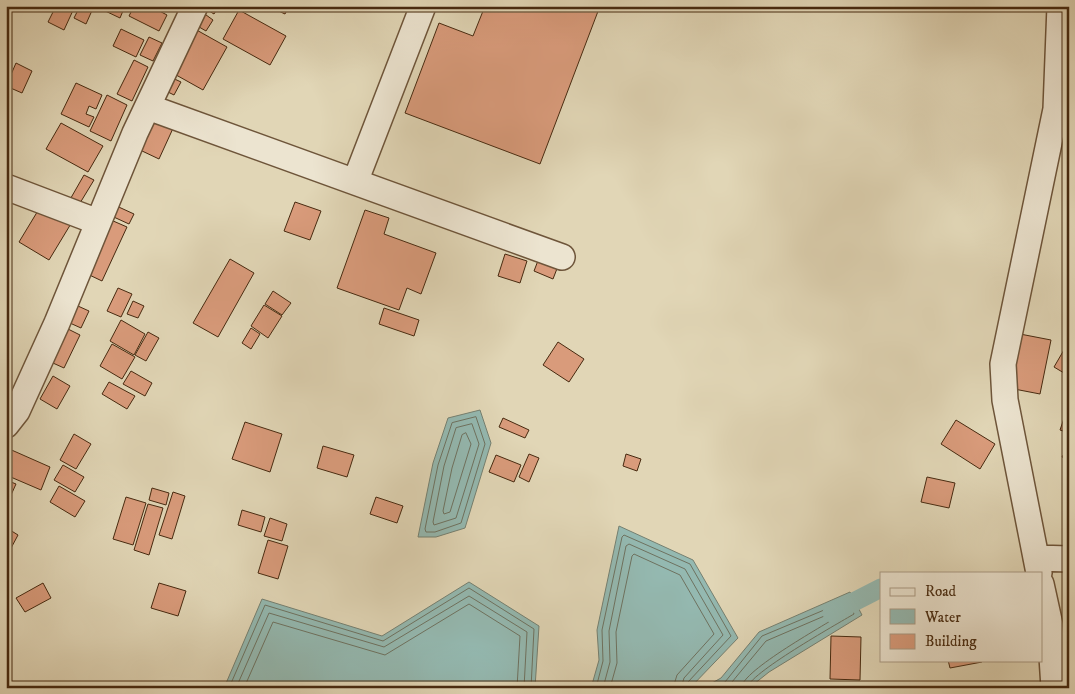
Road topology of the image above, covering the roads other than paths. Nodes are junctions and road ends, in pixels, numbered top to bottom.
1 (195, 6) edge
2 (423, 6) edge
3 (1060, 6) edge
4 (148, 108) junction
5 (355, 182) junction
6 (6, 187) edge
7 (98, 222) junction
8 (562, 257) dead end
9 (6, 425) edge
10 (1069, 559) edge
11 (1037, 565) edge
12 (1042, 589) edge
13 (1054, 688) edge

1 - 4 street
2 - 5 street
3 - 11 street
4 - 5 street
4 - 7 street
5 - 8 street
6 - 7 street
7 - 9 street
10 - 11 street
12 - 13 street

